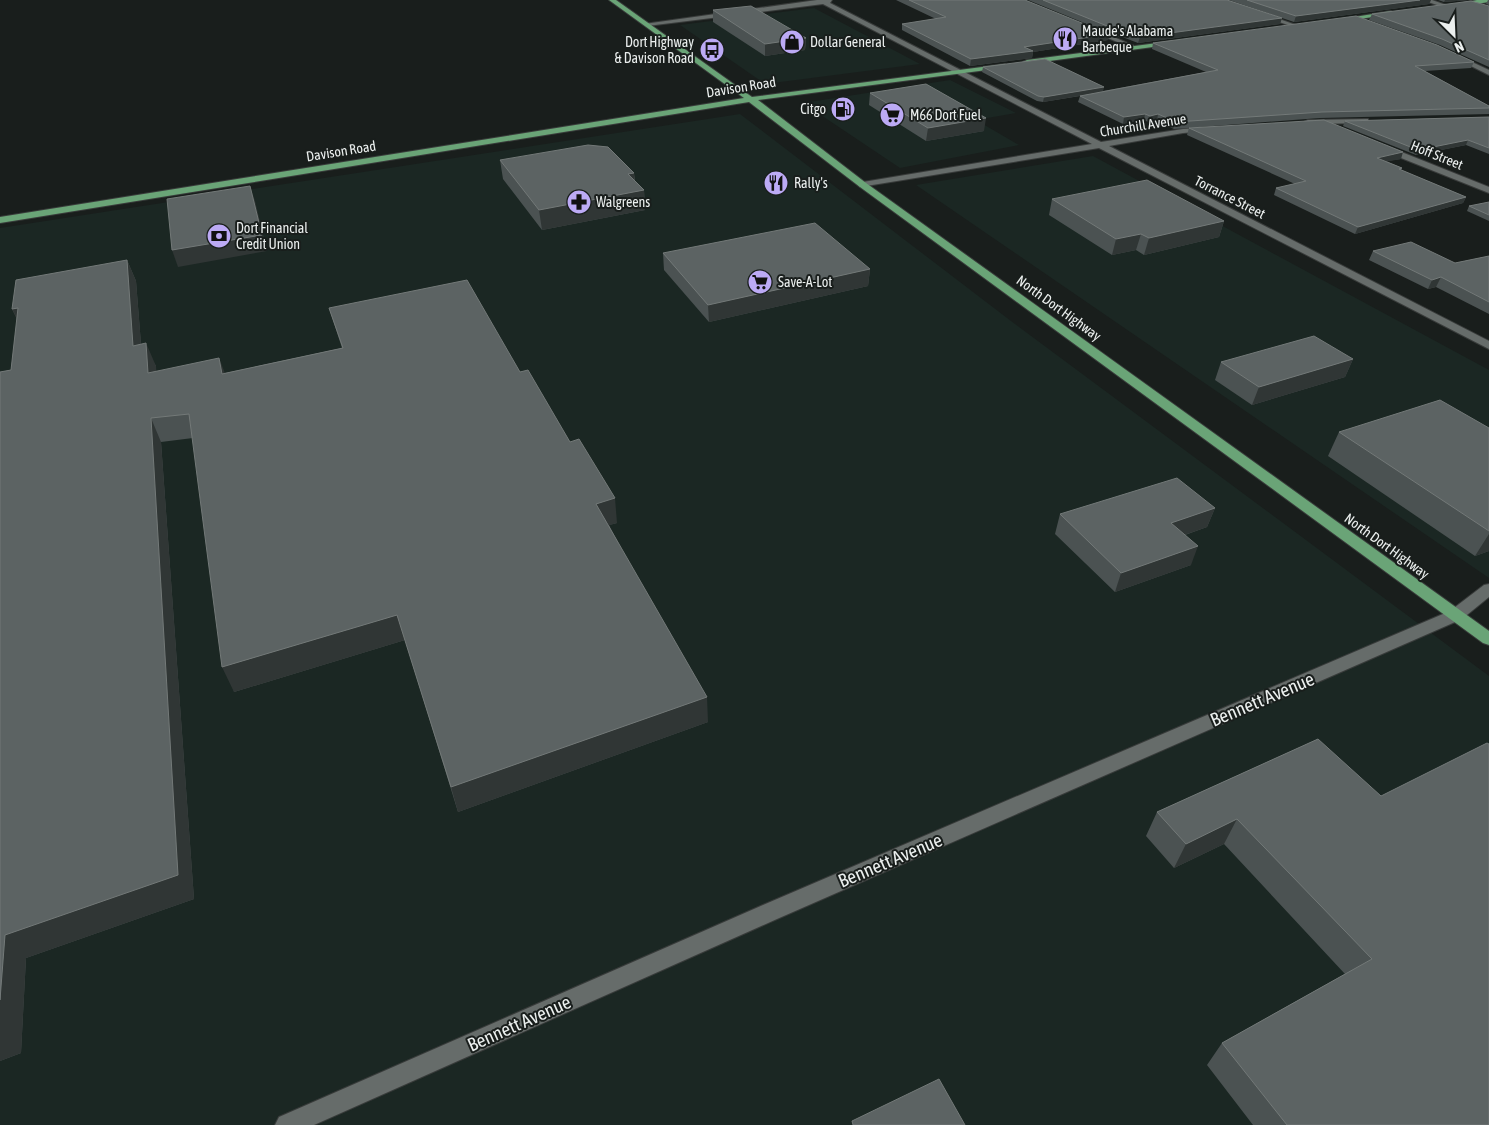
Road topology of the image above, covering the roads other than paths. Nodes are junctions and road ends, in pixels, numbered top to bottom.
1 (612, 0) edge
2 (837, 0) edge
3 (1425, 0) edge
4 (1489, 0) edge
5 (822, 1) edge
6 (1468, 3) junction
7 (1446, 6) junction
8 (1427, 8) edge
9 (1484, 8) edge
10 (1254, 12) edge
11 (1400, 12) edge
12 (1353, 18) junction
13 (1334, 21) edge
14 (1367, 23) edge
15 (647, 24) junction
16 (1080, 25) edge
17 (1305, 25) edge
18 (1296, 26) junction
19 (1277, 29) edge
20 (1183, 41) edge
21 (1136, 48) junction
22 (1445, 52) edge
23 (1018, 63) edge
24 (1008, 65) edge
25 (959, 71) junction
26 (1489, 73) edge
27 (751, 99) junction
28 (1370, 121) edge
29 (1301, 122) edge
30 (1320, 122) junction
31 (1219, 128) edge
32 (1345, 132) edge
33 (1372, 143) edge
34 (1102, 146) junction
35 (863, 184) junction
36 (1489, 190) edge
37 (0, 220) edge
38 (1489, 346) edge
39 (1489, 589) edge
40 (1456, 615) junction
41 (1489, 639) edge
42 (287, 1125) edge

1 - 15 main road, North Dort Highway
2 - 5 street
3 - 7 street
4 - 6 main road
5 - 15 street
5 - 25 street, Torrance Street
6 - 7 main road
6 - 9 street
7 - 8 main road
10 - 18 street
11 - 12 main road
12 - 13 main road
12 - 14 street
15 - 27 main road, North Dort Highway
16 - 21 street
17 - 18 main road
18 - 19 main road
20 - 21 main road
21 - 23 main road
22 - 26 street
24 - 25 main road, Davison Road
25 - 27 main road, Davison Road
25 - 34 street, Torrance Street
27 - 35 main road, North Dort Highway
27 - 37 main road, Davison Road
28 - 30 street
29 - 30 street
30 - 32 street
31 - 34 street, Churchill Avenue
33 - 36 street, Hoff Street
34 - 35 street, Churchill Avenue
34 - 38 street, Torrance Street
35 - 40 main road, North Dort Highway
39 - 40 street, Bennett Avenue
40 - 41 main road, North Dort Highway
40 - 42 street, Bennett Avenue

